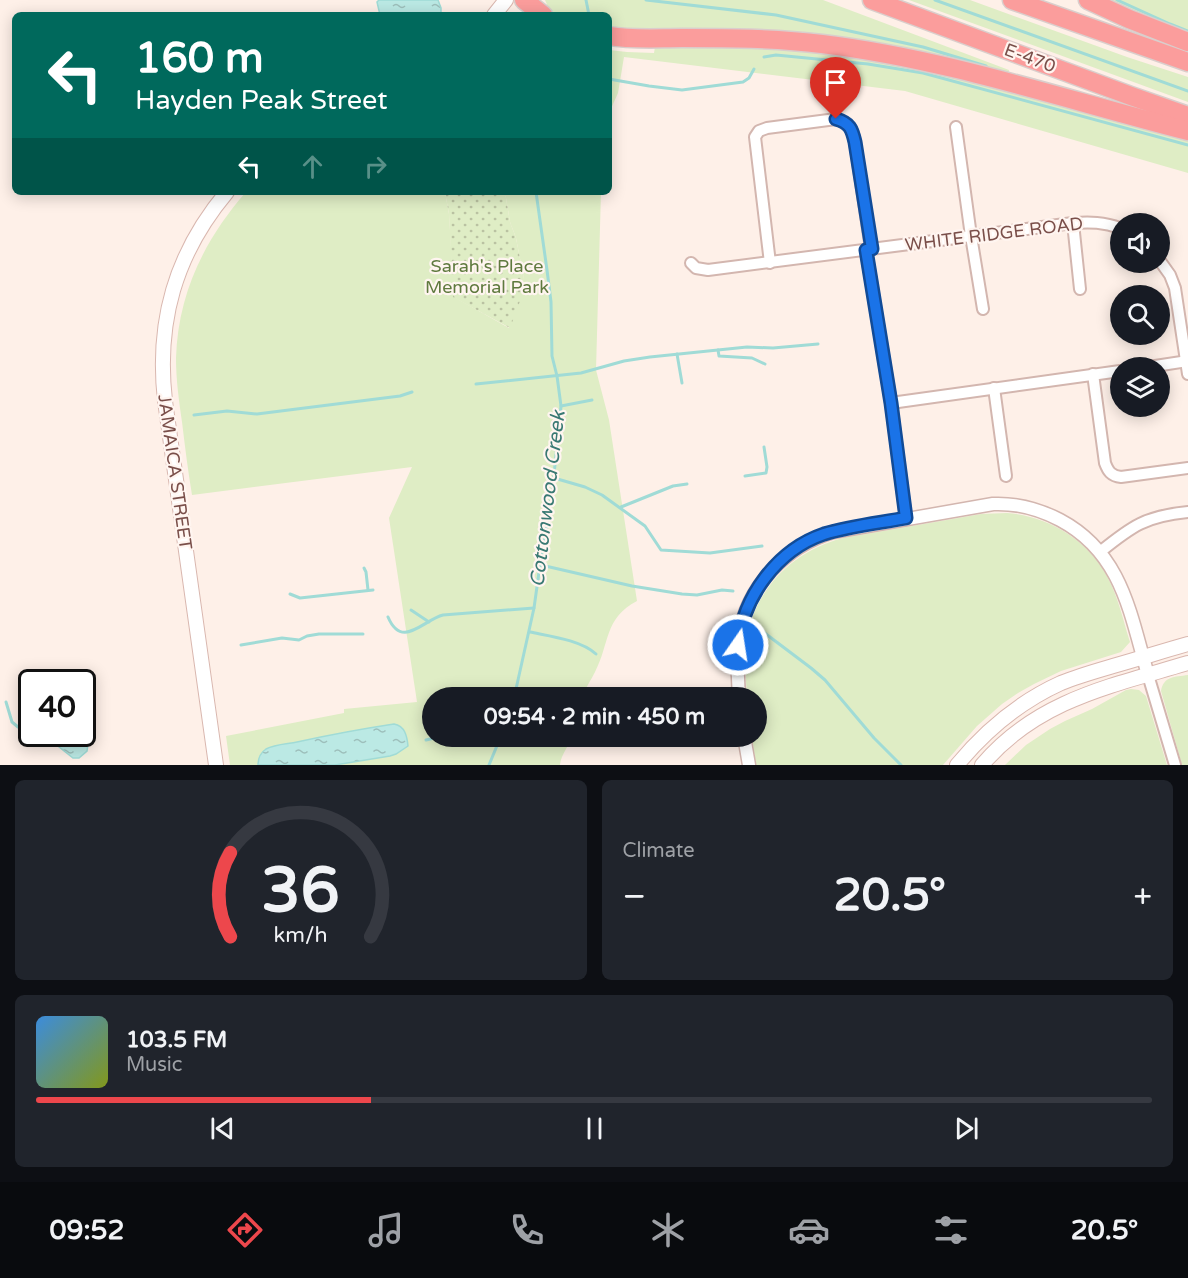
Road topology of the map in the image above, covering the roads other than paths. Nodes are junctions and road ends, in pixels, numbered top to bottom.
1 (506, 0) edge
2 (872, 0) edge
3 (1012, 0) edge
4 (1088, 0) edge
5 (496, 12) edge
6 (612, 36) edge
7 (1188, 42) edge
8 (1188, 62) edge
9 (1188, 116) edge
10 (956, 127) dead end
11 (1188, 131) edge
12 (225, 195) edge
13 (1073, 223) junction
14 (1110, 225) edge
15 (971, 236) junction
16 (869, 250) junction
17 (691, 263) dead end
18 (770, 263) junction
19 (1169, 273) edge
20 (1080, 289) dead end
21 (983, 309) dead end
22 (1187, 361) edge
23 (1170, 364) edge
24 (1110, 371) edge
25 (1093, 374) junction
26 (1188, 374) edge
27 (994, 387) junction
28 (891, 403) junction
29 (1188, 468) edge
30 (1006, 476) dead end
31 (1188, 512) edge
32 (906, 518) junction
33 (1100, 552) junction
34 (1188, 644) edge
35 (1143, 657) junction
36 (1188, 663) edge
37 (1148, 675) junction
38 (738, 687) edge
39 (746, 747) edge
40 (216, 765) edge
41 (749, 765) edge
42 (957, 765) edge
43 (982, 765) edge
44 (1175, 765) edge

1 - 5 main road
2 - 9 highway, E-470
3 - 8 highway
4 - 7 highway
6 - 11 highway
10 - 15 street
12 - 40 main road, JAMAICA STREET
13 - 14 street, WHITE RIDGE ROAD
13 - 15 street, WHITE RIDGE ROAD
13 - 20 street
15 - 16 street, WHITE RIDGE ROAD
15 - 21 street
16 - 18 street, WHITE RIDGE ROAD
16 - 18 street
16 - 28 street
17 - 18 street, WHITE RIDGE ROAD
19 - 22 street
22 - 23 street
22 - 26 street
24 - 25 street
25 - 27 street
25 - 29 street
27 - 28 street
27 - 30 street
28 - 32 street
31 - 33 street
32 - 33 street
32 - 38 street
33 - 35 street
34 - 35 main road
35 - 37 street
35 - 42 main road
36 - 37 main road
37 - 43 main road
37 - 44 street
39 - 41 street

